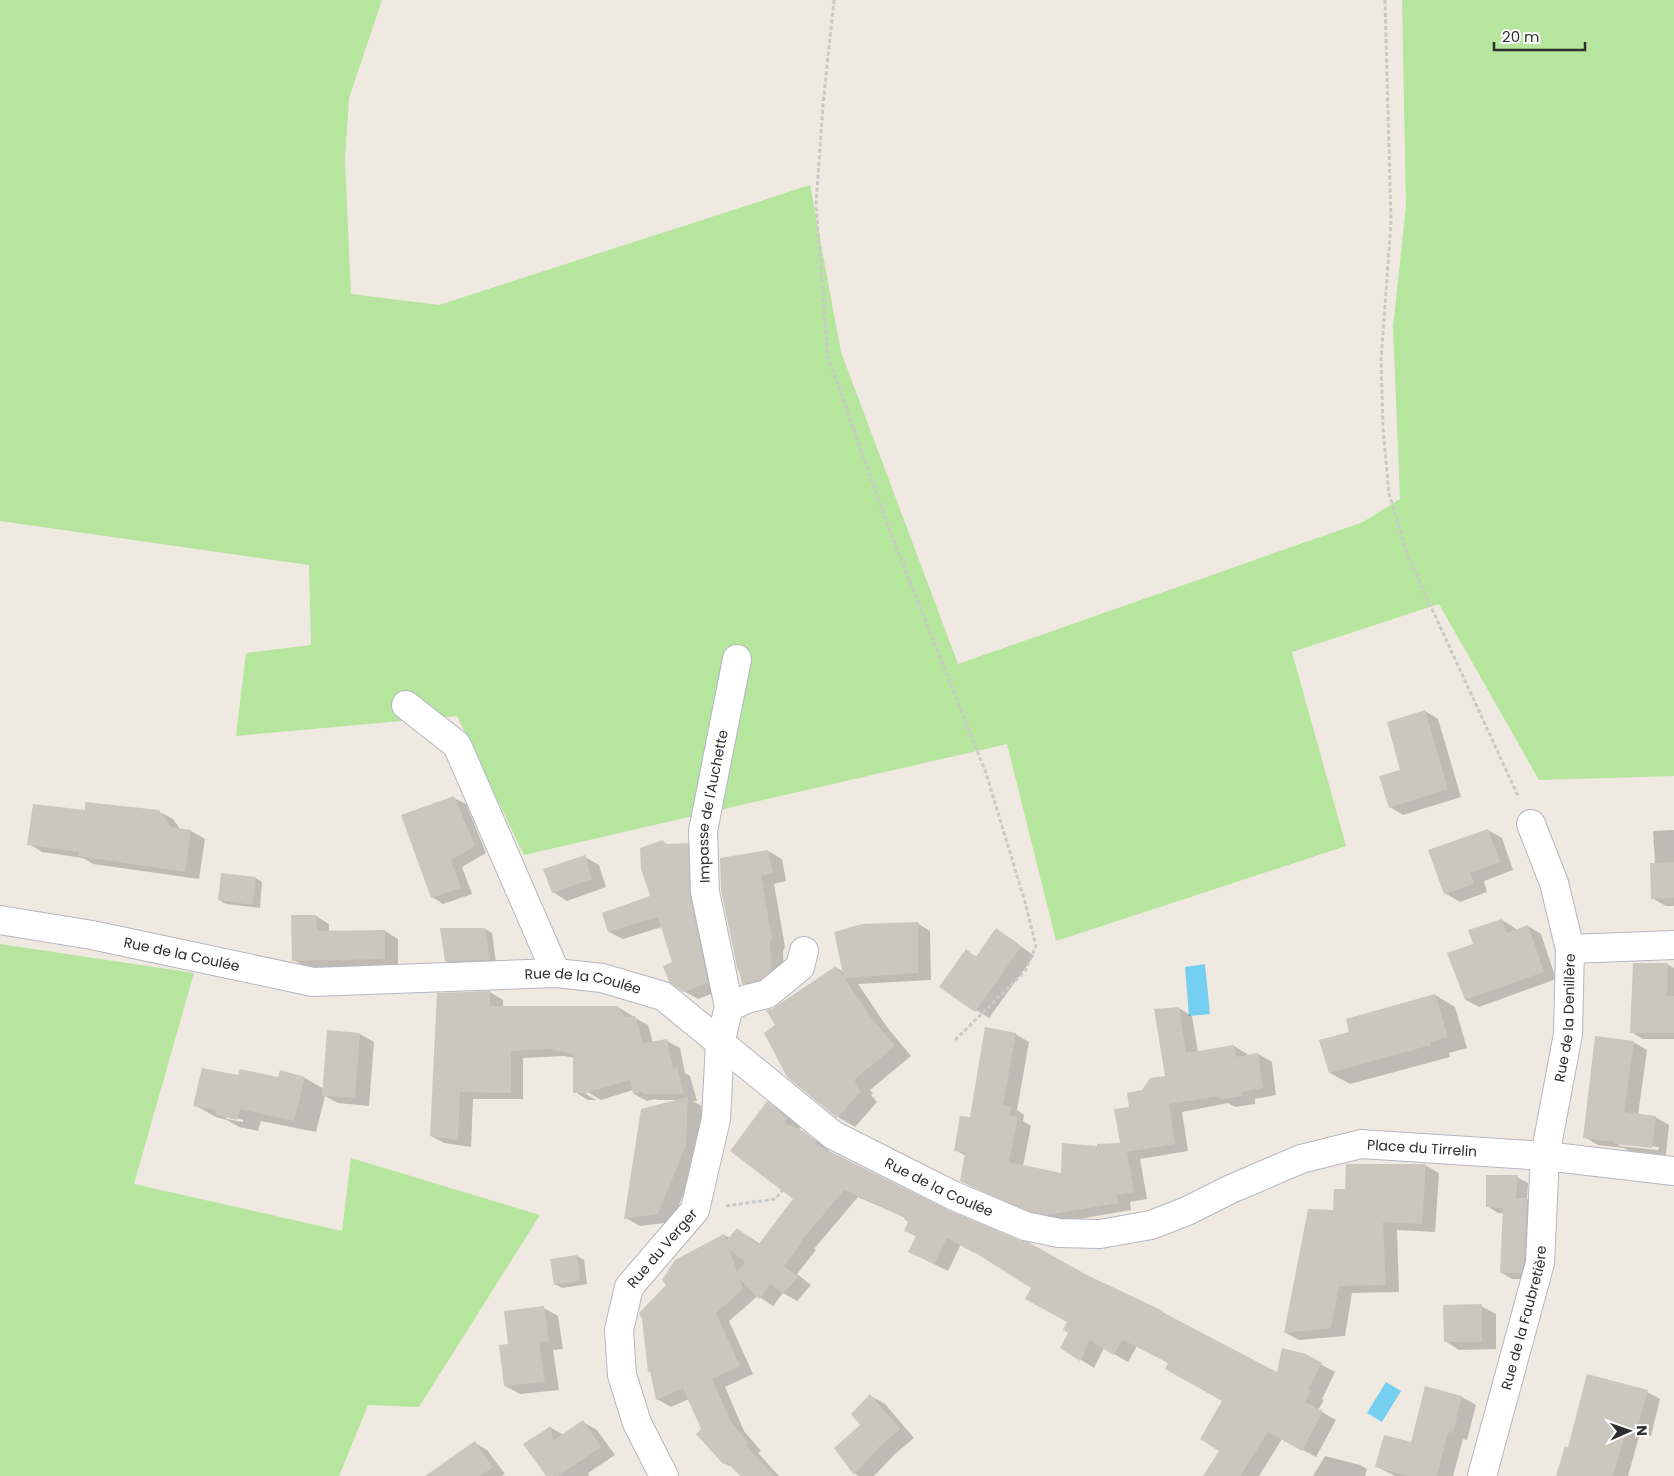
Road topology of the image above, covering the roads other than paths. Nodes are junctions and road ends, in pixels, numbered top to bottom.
1 (737, 658) dead end
2 (406, 705) dead end
3 (1530, 824) road end
4 (0, 920) edge
5 (1674, 945) edge
6 (1570, 949) junction
7 (804, 951) dead end
8 (556, 973) junction
9 (729, 1007) junction
10 (720, 1043) junction
11 (1545, 1156) junction
12 (1301, 1159) joint
13 (1674, 1171) edge
14 (664, 1476) edge
15 (1482, 1476) edge

1 - 9 street, Impasse de l'Auchette
2 - 8 street
3 - 6 street, Rue de la Denillère
4 - 8 street, Rue de la Coulée
5 - 6 street
6 - 11 street, Rue de la Denillère
7 - 9 street
8 - 10 street, Rue de la Coulée
9 - 10 street, Impasse de l'Auchette
10 - 12 street, Rue de la Coulée
10 - 14 street, Rue du Verger
11 - 12 street, Place du Tirrelin
11 - 13 street, Place du Tirrelin
11 - 15 street, Rue de la Faubretière

